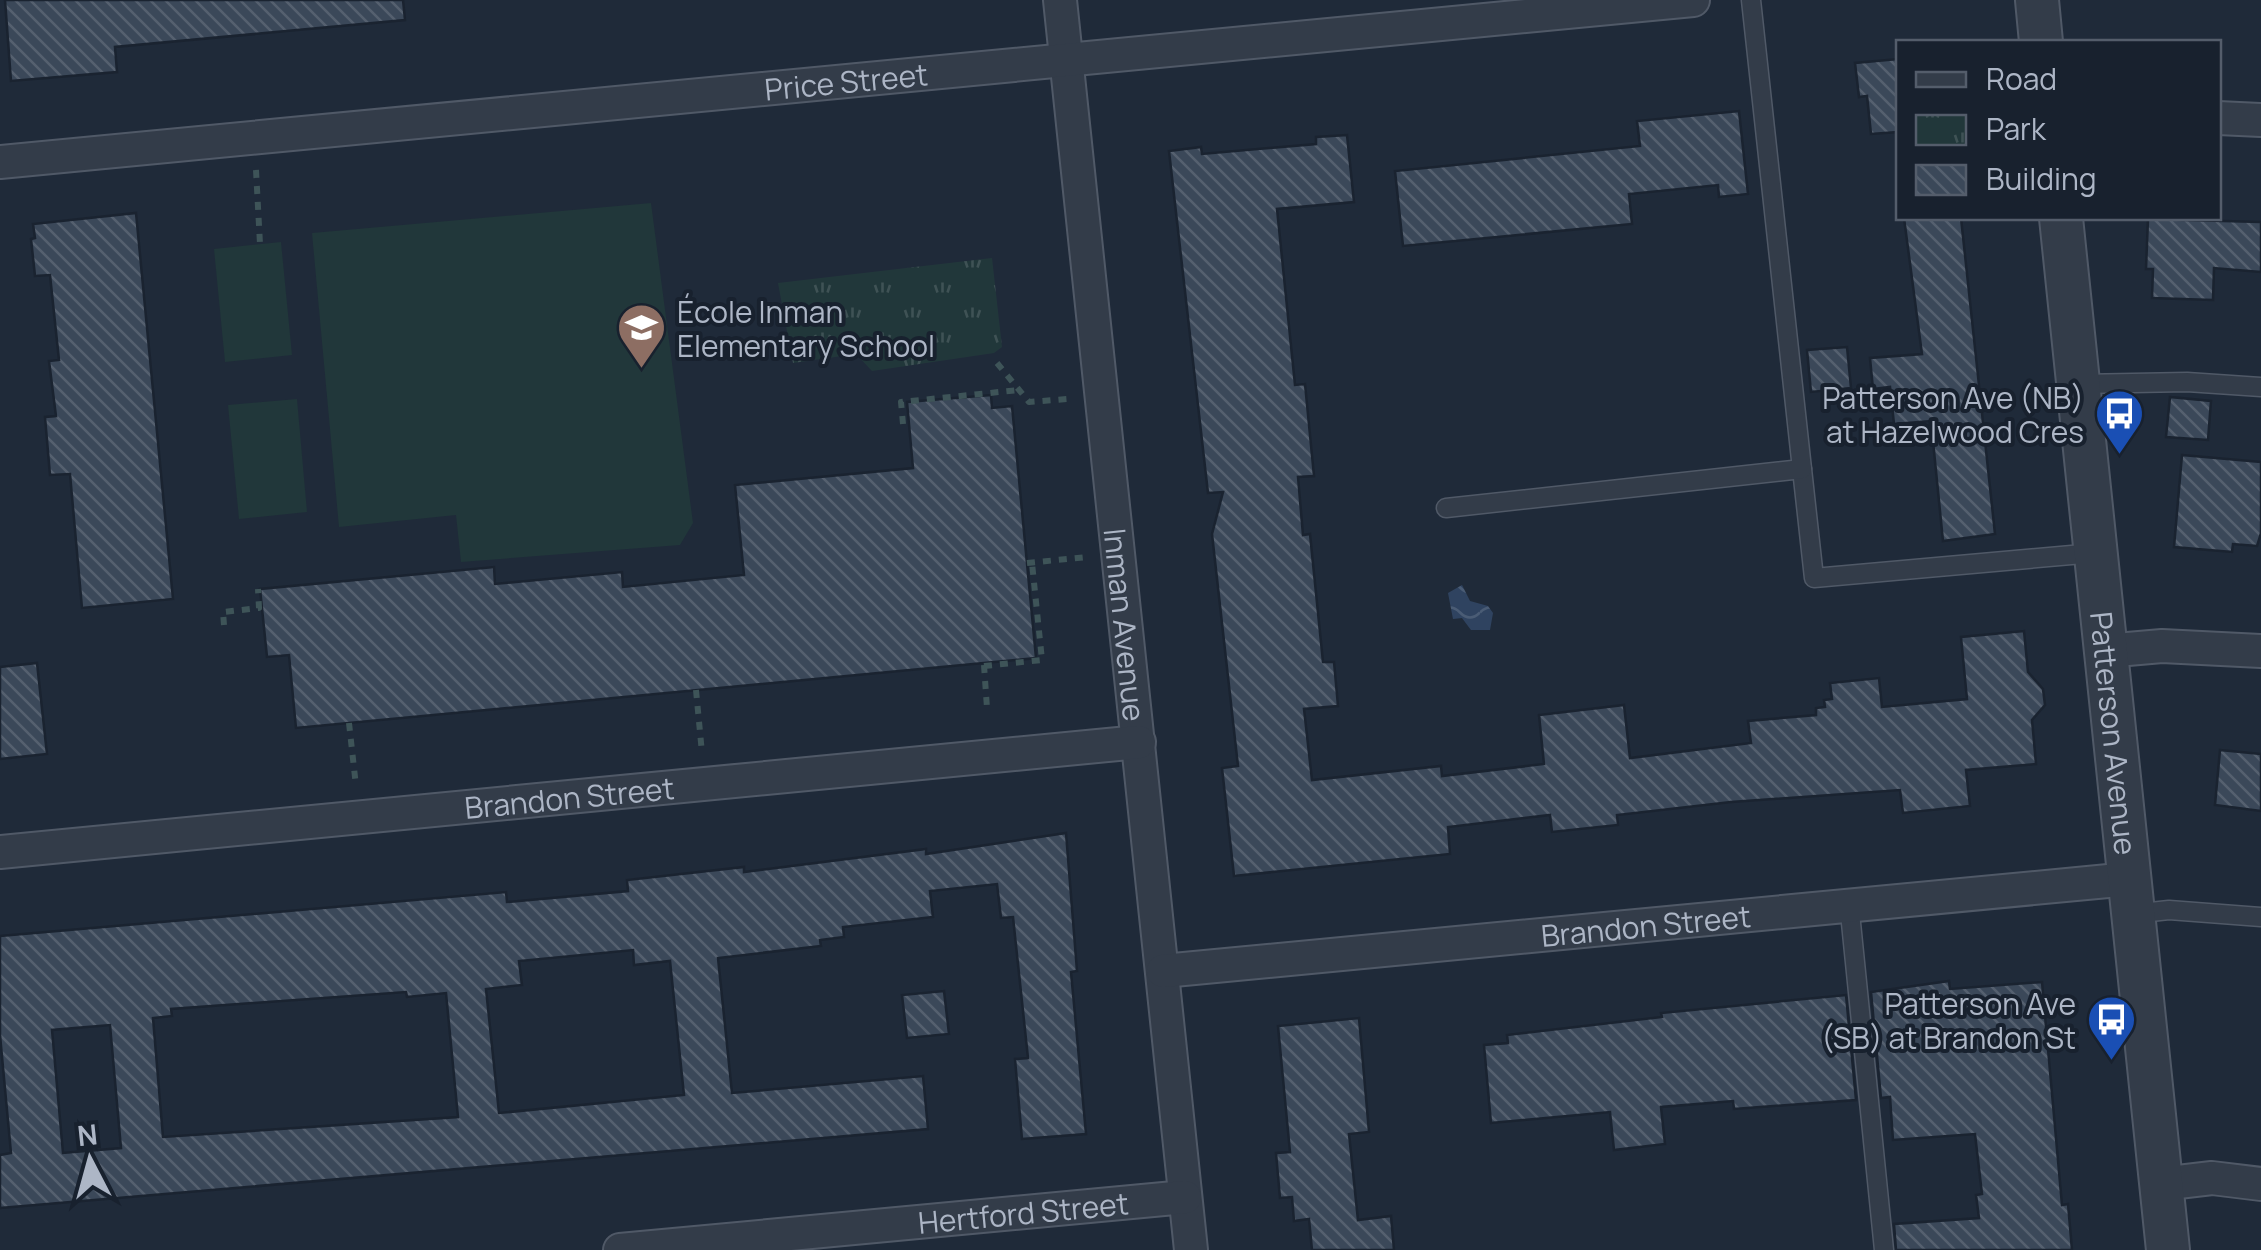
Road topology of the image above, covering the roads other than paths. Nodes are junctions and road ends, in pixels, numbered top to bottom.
1 (1060, 0) edge
2 (1693, 0) edge
3 (1751, 0) edge
4 (2037, 0) edge
5 (2042, 40) edge
6 (1068, 61) junction
7 (2221, 118) edge
8 (2261, 120) edge
9 (0, 162) edge
10 (2061, 220) edge
11 (2079, 384) junction
12 (2261, 388) edge
13 (1802, 469) junction
14 (1446, 508) dead end
15 (2094, 552) junction
16 (2105, 651) junction
17 (2261, 651) edge
18 (1139, 742) junction
19 (0, 852) edge
20 (2131, 896) junction
21 (1849, 904) junction
22 (2261, 916) edge
23 (1163, 970) junction
24 (2161, 1184) junction
25 (2261, 1184) edge
26 (1186, 1197) junction
27 (620, 1250) edge
28 (1190, 1250) edge
29 (1884, 1250) edge
30 (2168, 1250) edge

1 - 6 street, Inman Avenue
2 - 6 street, Price Street
3 - 13 lane
4 - 5 street
6 - 9 street, Price Street
6 - 18 street, Inman Avenue
7 - 8 street
10 - 11 street, Patterson Avenue
11 - 12 lane
11 - 15 street, Patterson Avenue
13 - 14 lane
13 - 15 lane
15 - 16 street, Patterson Avenue
16 - 17 street
16 - 20 street, Patterson Avenue
18 - 19 street, Brandon Street
18 - 23 street, Inman Avenue
20 - 21 street, Brandon Street
20 - 22 lane
20 - 24 street, Patterson Avenue
21 - 23 street, Brandon Street
21 - 29 lane
23 - 26 street, Inman Avenue
24 - 25 street
24 - 30 street, Patterson Avenue
26 - 27 street, Hertford Street
26 - 28 street, Inman Avenue

